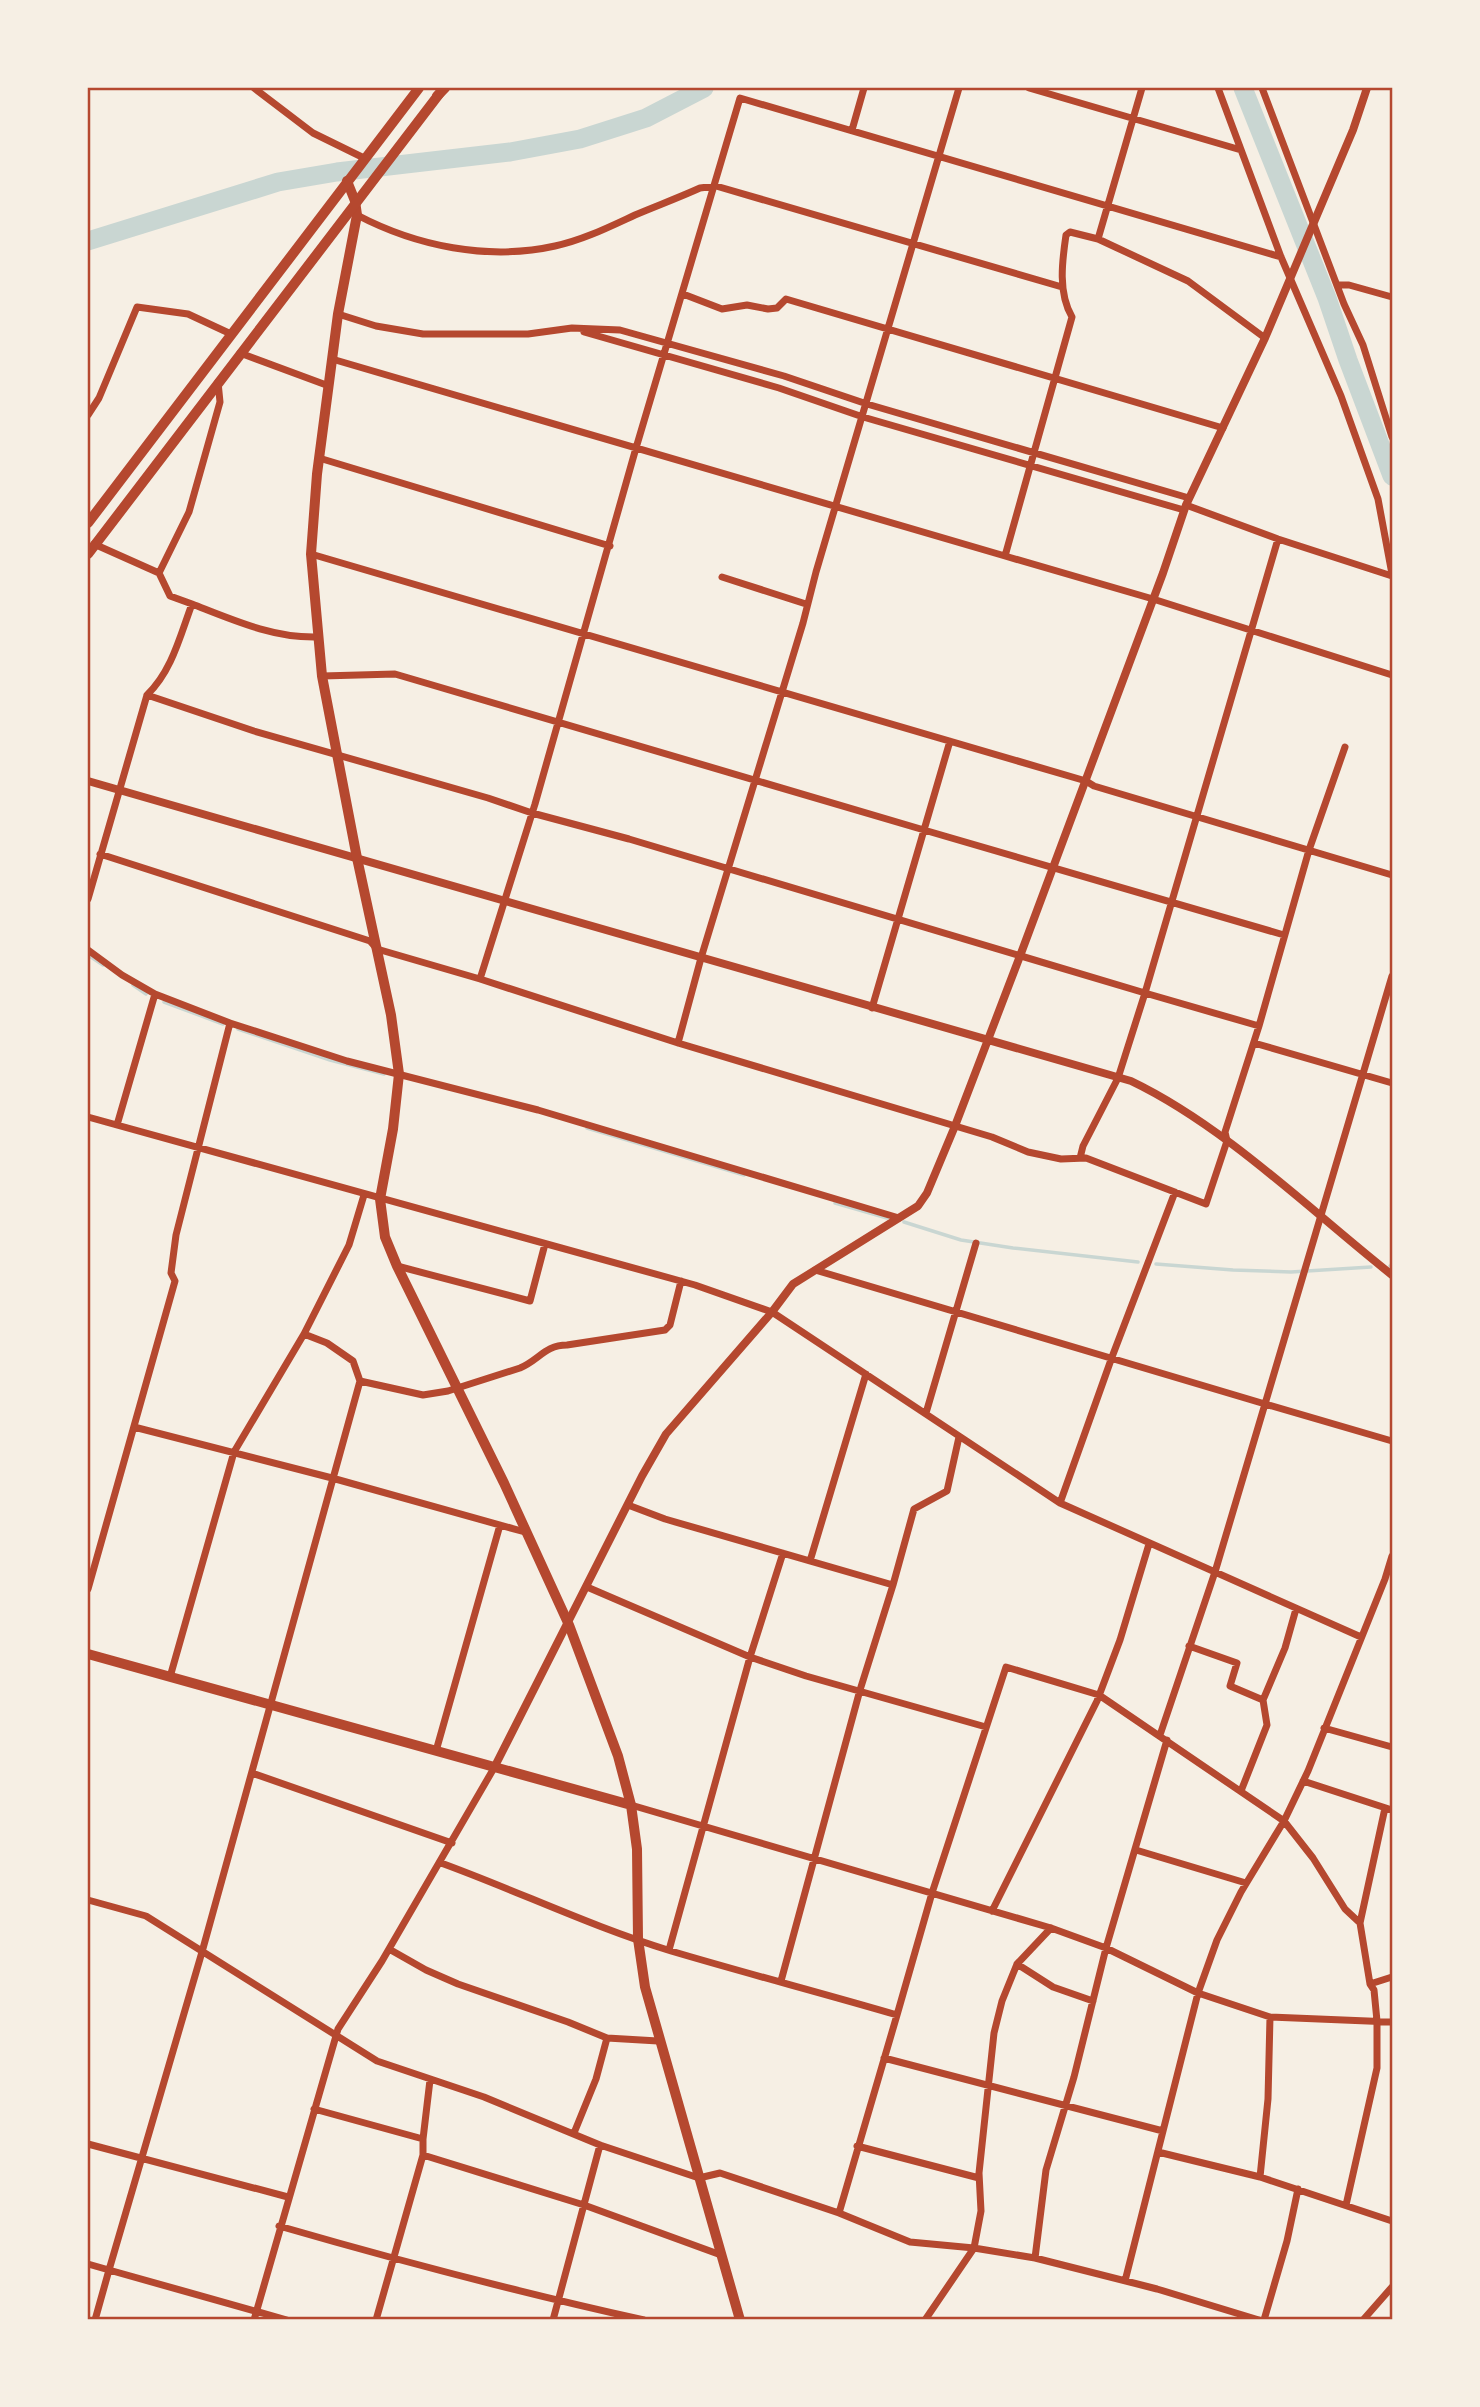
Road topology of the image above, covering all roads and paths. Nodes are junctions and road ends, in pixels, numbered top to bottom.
1 (254, 88) edge
2 (419, 88) edge
3 (864, 88) edge
4 (959, 88) edge
5 (1029, 88) edge
6 (1142, 88) edge
7 (1218, 88) edge
8 (1262, 88) edge
9 (1367, 88) edge
10 (442, 90) edge
11 (1133, 119) junction
12 (852, 130) junction
13 (1241, 150) junction
14 (938, 156) junction
15 (364, 160) junction
16 (347, 181) junction
17 (716, 186) junction
18 (355, 201) junction
19 (1107, 207) junction
20 (357, 215) junction
21 (1312, 223) junction
22 (1098, 239) junction
23 (912, 243) junction
24 (1281, 257) junction
25 (1292, 275) junction
26 (1339, 285) junction
27 (1062, 287) junction
28 (683, 294) junction
29 (1392, 297) edge
30 (338, 314) junction
31 (572, 328) junction
32 (887, 329) junction
33 (231, 334) junction
34 (1265, 338) junction
35 (668, 344) junction
36 (240, 353) junction
37 (665, 357) junction
38 (332, 359) junction
39 (1056, 379) junction
40 (218, 382) junction
41 (329, 386) junction
42 (867, 404) junction
43 (88, 415) edge
44 (863, 417) junction
45 (1391, 425) edge
46 (1223, 428) junction
47 (1392, 436) edge
48 (636, 448) junction
49 (1035, 451) junction
50 (319, 458) junction
51 (1031, 465) junction
52 (1186, 504) junction
53 (835, 507) junction
54 (88, 523) edge
55 (1278, 539) junction
56 (610, 546) junction
57 (91, 549) edge
58 (311, 554) junction
59 (1004, 556) junction
60 (159, 573) junction
61 (1392, 575) edge
62 (722, 577) dead end
63 (1153, 598) junction
64 (192, 604) junction
65 (806, 604) junction
66 (1251, 629) junction
67 (583, 633) junction
68 (317, 637) junction
69 (1392, 675) edge
70 (322, 676) junction
71 (781, 692) junction
72 (147, 695) junction
73 (558, 722) junction
74 (950, 741) junction
75 (1345, 747) dead end
76 (336, 754) junction
77 (756, 780) junction
78 (88, 781) edge
79 (1086, 781) junction
80 (120, 789) junction
81 (532, 813) junction
82 (1197, 816) junction
83 (924, 830) junction
84 (1309, 850) junction
85 (100, 854) junction
86 (357, 858) junction
87 (1052, 869) junction
88 (728, 870) junction
89 (1392, 875) edge
90 (88, 900) edge
91 (505, 902) junction
92 (1171, 903) junction
93 (899, 919) junction
94 (1284, 935) junction
95 (377, 949) junction
96 (88, 950) edge
97 (1020, 956) junction
98 (701, 958) junction
99 (1392, 976) edge
100 (480, 979) junction
101 (155, 993) junction
102 (1145, 993) junction
103 (872, 1008) junction
104 (230, 1023) junction
105 (1259, 1026) junction
106 (987, 1041) junction
107 (678, 1043) junction
108 (1254, 1043) junction
109 (399, 1074) junction
110 (1364, 1075) junction
111 (1118, 1078) junction
112 (1392, 1083) edge
113 (88, 1117) edge
114 (117, 1125) junction
115 (955, 1126) junction
116 (1227, 1141) junction
117 (197, 1149) junction
118 (1080, 1158) junction
119 (1175, 1192) junction
120 (364, 1195) junction
121 (380, 1199) junction
122 (899, 1218) junction
123 (1321, 1218) junction
124 (976, 1243) dead end
125 (545, 1244) junction
126 (397, 1266) junction
127 (815, 1270) junction
128 (1392, 1275) edge
129 (681, 1282) junction
130 (772, 1312) junction
131 (958, 1312) junction
132 (304, 1334) junction
133 (1112, 1357) junction
134 (866, 1374) junction
135 (360, 1381) junction
136 (457, 1387) junction
137 (1265, 1404) junction
138 (926, 1413) junction
139 (134, 1427) junction
140 (959, 1437) junction
141 (1392, 1441) edge
142 (234, 1452) junction
143 (332, 1478) junction
144 (1060, 1503) junction
145 (628, 1505) junction
146 (500, 1525) junction
147 (526, 1532) junction
148 (1149, 1544) junction
149 (783, 1553) junction
150 (1392, 1556) edge
151 (810, 1561) junction
152 (1214, 1572) junction
153 (893, 1585) junction
154 (587, 1587) junction
155 (88, 1590) edge
156 (1296, 1609) junction
157 (569, 1625) junction
158 (1361, 1637) junction
159 (1189, 1646) junction
160 (88, 1654) edge
161 (750, 1657) junction
162 (170, 1677) junction
163 (860, 1690) junction
164 (1099, 1695) junction
165 (1263, 1700) junction
166 (271, 1705) junction
167 (986, 1727) junction
168 (1324, 1728) junction
169 (1163, 1738) junction
170 (1392, 1746) edge
171 (436, 1751) junction
172 (494, 1768) junction
173 (252, 1773) junction
174 (1303, 1780) junction
175 (1241, 1791) junction
176 (631, 1805) junction
177 (1389, 1809) edge
178 (1284, 1821) junction
179 (702, 1826) junction
180 (452, 1843) junction
181 (1136, 1850) junction
182 (815, 1859) junction
183 (441, 1863) junction
184 (1246, 1883) junction
185 (932, 1893) junction
186 (88, 1900) edge
187 (992, 1911) junction
188 (1360, 1923) junction
189 (1051, 1927) junction
190 (638, 1939) junction
191 (1106, 1948) junction
192 (389, 1949) junction
193 (669, 1950) junction
194 (202, 1952) junction
195 (1017, 1964) junction
196 (1392, 1977) edge
197 (781, 1981) junction
198 (1370, 1984) junction
199 (1198, 1993) junction
200 (1093, 2001) junction
201 (897, 2015) junction
202 (1270, 2017) junction
203 (1377, 2021) junction
204 (1392, 2022) edge
205 (335, 2036) junction
206 (607, 2038) junction
207 (658, 2041) junction
208 (884, 2058) junction
209 (430, 2080) junction
210 (987, 2085) junction
211 (1064, 2105) junction
212 (314, 2109) junction
213 (1163, 2131) junction
214 (574, 2133) junction
215 (423, 2139) junction
216 (88, 2144) edge
217 (600, 2145) junction
218 (857, 2146) junction
219 (1158, 2152) junction
220 (423, 2155) junction
221 (143, 2158) junction
222 (1260, 2177) junction
223 (699, 2178) junction
224 (979, 2178) junction
225 (1298, 2189) junction
226 (288, 2197) junction
227 (1346, 2205) junction
228 (584, 2206) junction
229 (839, 2213) junction
230 (1392, 2221) edge
231 (279, 2226) junction
232 (974, 2248) junction
233 (721, 2255) junction
234 (1035, 2258) junction
235 (394, 2259) junction
236 (88, 2264) edge
237 (109, 2270) junction
238 (1125, 2281) junction
239 (1392, 2287) edge
240 (559, 2301) junction
241 (255, 2315) edge
242 (95, 2319) edge
243 (287, 2319) edge
244 (376, 2319) edge
245 (553, 2319) edge
246 (644, 2319) edge
247 (740, 2319) edge
248 (925, 2319) edge
249 (1259, 2319) edge
250 (1265, 2319) edge
251 (1363, 2319) edge

1 - 15 street
2 - 15 main road
3 - 12 street
4 - 14 street
5 - 11 street
6 - 11 street
7 - 13 street
8 - 21 street
9 - 21 street
10 - 18 main road
11 - 13 street
11 - 19 street
12 - 14 street
12 - 17 street
13 - 24 street
14 - 19 street
14 - 23 street
15 - 16 main road
16 - 18 main road
16 - 33 main road
17 - 20 street
17 - 23 street
17 - 28 street
18 - 20 main road
18 - 36 main road
19 - 22 street
19 - 24 street
20 - 30 main road
21 - 25 street
21 - 26 street
22 - 27 street
22 - 34 street
23 - 27 street
23 - 32 street
24 - 25 street
25 - 34 street
25 - 61 street
26 - 29 street
26 - 45 street
27 - 39 street
28 - 32 street
28 - 35 street
30 - 31 street
30 - 38 main road
31 - 35 street
31 - 37 street
32 - 39 street
32 - 42 street
33 - 43 street
33 - 54 main road
34 - 46 street
35 - 37 street
35 - 42 street
36 - 40 main road
36 - 41 street
37 - 44 street
37 - 48 street
38 - 41 main road
38 - 48 street
39 - 46 street
39 - 49 street
40 - 57 main road
40 - 60 street
41 - 50 main road
42 - 44 street
42 - 49 street
44 - 51 street
44 - 53 street
45 - 47 street
46 - 52 street
48 - 53 street
48 - 56 street
49 - 51 street
49 - 52 street
50 - 56 street
50 - 58 main road
51 - 52 street
51 - 59 street
52 - 55 street
52 - 63 street
53 - 59 street
53 - 65 street
55 - 61 street
55 - 66 street
56 - 67 street
57 - 60 street
58 - 67 street
58 - 68 main road
59 - 63 street
60 - 64 street
62 - 65 street
63 - 66 street
63 - 79 street
64 - 68 street
64 - 72 street
65 - 71 street
66 - 69 street
66 - 82 street
67 - 71 street
67 - 73 street
68 - 70 main road
70 - 73 street
70 - 76 main road
71 - 74 street
71 - 77 street
72 - 76 street
72 - 80 street
73 - 77 street
73 - 81 street
74 - 79 street
74 - 83 street
75 - 84 street
76 - 81 street
76 - 86 main road
77 - 83 street
77 - 88 street
78 - 80 street
79 - 82 street
79 - 87 street
80 - 85 street
80 - 86 street
81 - 88 street
81 - 91 street
82 - 84 street
82 - 92 street
83 - 87 street
83 - 93 street
84 - 89 street
84 - 94 street
85 - 90 street
85 - 95 street
86 - 91 street
86 - 95 main road
87 - 92 street
87 - 97 street
88 - 93 street
88 - 98 street
91 - 98 street
91 - 100 street
92 - 94 street
92 - 102 street
93 - 97 street
93 - 103 street
94 - 105 street
95 - 100 street
95 - 109 main road
96 - 101 street
97 - 102 street
97 - 106 street
98 - 103 street
98 - 107 street
99 - 110 street
100 - 107 street
101 - 104 street
101 - 114 street
102 - 105 street
102 - 111 street
103 - 106 street
104 - 109 street
104 - 117 street
105 - 108 street
106 - 111 street
106 - 115 street
107 - 115 street
108 - 110 street
108 - 116 street
109 - 121 main road
109 - 122 street
110 - 112 street
110 - 123 street
111 - 116 street
111 - 118 street
113 - 114 street
114 - 117 street
115 - 118 street
115 - 122 street
116 - 119 street
116 - 123 street
117 - 120 street
117 - 139 street
118 - 119 street
119 - 133 street
120 - 121 street
120 - 132 street
121 - 125 street
121 - 126 main road
122 - 127 street
123 - 128 street
123 - 137 street
124 - 131 street
125 - 126 street
125 - 129 street
126 - 136 main road
127 - 130 street
127 - 131 street
129 - 130 street
129 - 136 street
130 - 134 street
130 - 145 street
131 - 133 street
131 - 138 street
132 - 135 street
132 - 142 street
133 - 137 street
133 - 144 street
134 - 138 street
134 - 151 street
135 - 136 street
135 - 143 street
136 - 147 main road
137 - 141 street
137 - 152 street
138 - 140 street
139 - 142 street
139 - 155 street
140 - 144 street
140 - 153 street
142 - 143 street
142 - 162 street
143 - 146 street
143 - 166 street
144 - 148 street
145 - 149 street
145 - 154 street
146 - 147 street
146 - 171 street
147 - 157 main road
148 - 152 street
148 - 164 street
149 - 151 street
149 - 161 street
150 - 158 street
151 - 153 street
152 - 156 street
152 - 159 street
153 - 163 street
154 - 157 street
154 - 161 street
156 - 158 street
156 - 165 street
157 - 172 street
157 - 176 main road
158 - 168 street
159 - 165 street
159 - 169 street
160 - 162 main road
161 - 163 street
161 - 179 street
162 - 166 main road
163 - 167 street
163 - 182 street
164 - 167 street
164 - 169 street
164 - 187 street
165 - 175 street
166 - 171 main road
166 - 173 street
167 - 185 street
168 - 170 street
168 - 174 street
169 - 175 street
169 - 181 street
171 - 172 main road
172 - 176 main road
172 - 180 street
173 - 180 street
173 - 194 street
174 - 177 street
174 - 178 street
175 - 178 street
176 - 179 street
176 - 190 main road
177 - 188 street
178 - 184 street
178 - 188 street
179 - 182 street
179 - 193 street
180 - 183 street
181 - 184 street
181 - 191 street
182 - 185 street
182 - 197 street
183 - 190 street
183 - 192 street
184 - 199 street
185 - 187 street
185 - 201 street
186 - 194 street
187 - 189 street
188 - 198 street
189 - 191 street
189 - 195 street
190 - 193 street
190 - 207 main road
191 - 199 street
191 - 200 street
192 - 205 street
192 - 206 street
193 - 197 street
194 - 205 street
194 - 221 street
195 - 200 street
195 - 210 street
196 - 198 street
197 - 201 street
198 - 203 street
199 - 202 street
199 - 213 street
200 - 211 street
201 - 208 street
202 - 203 street
202 - 222 street
203 - 204 street
203 - 227 street
205 - 209 street
205 - 212 street
206 - 207 street
206 - 214 street
207 - 223 main road
208 - 210 street
208 - 218 street
209 - 214 street
209 - 215 street
210 - 211 street
210 - 224 street
211 - 213 street
211 - 234 street
212 - 215 street
212 - 226 street
213 - 219 street
214 - 217 street
215 - 220 street
216 - 221 street
217 - 223 street
217 - 228 street
218 - 224 street
218 - 229 street
219 - 222 street
219 - 238 street
220 - 228 street
220 - 235 street
221 - 226 street
221 - 237 street
222 - 225 street
223 - 229 street
223 - 233 main road
224 - 232 street
225 - 227 street
225 - 250 street
226 - 231 street
227 - 230 street
228 - 233 street
228 - 240 street
229 - 232 street
231 - 235 street
231 - 241 street
232 - 234 street
232 - 248 street
233 - 247 main road
234 - 238 street
235 - 240 street
235 - 244 street
236 - 237 street
237 - 241 street
237 - 242 street
238 - 249 street
239 - 251 street
240 - 245 street
240 - 246 street
241 - 243 street

